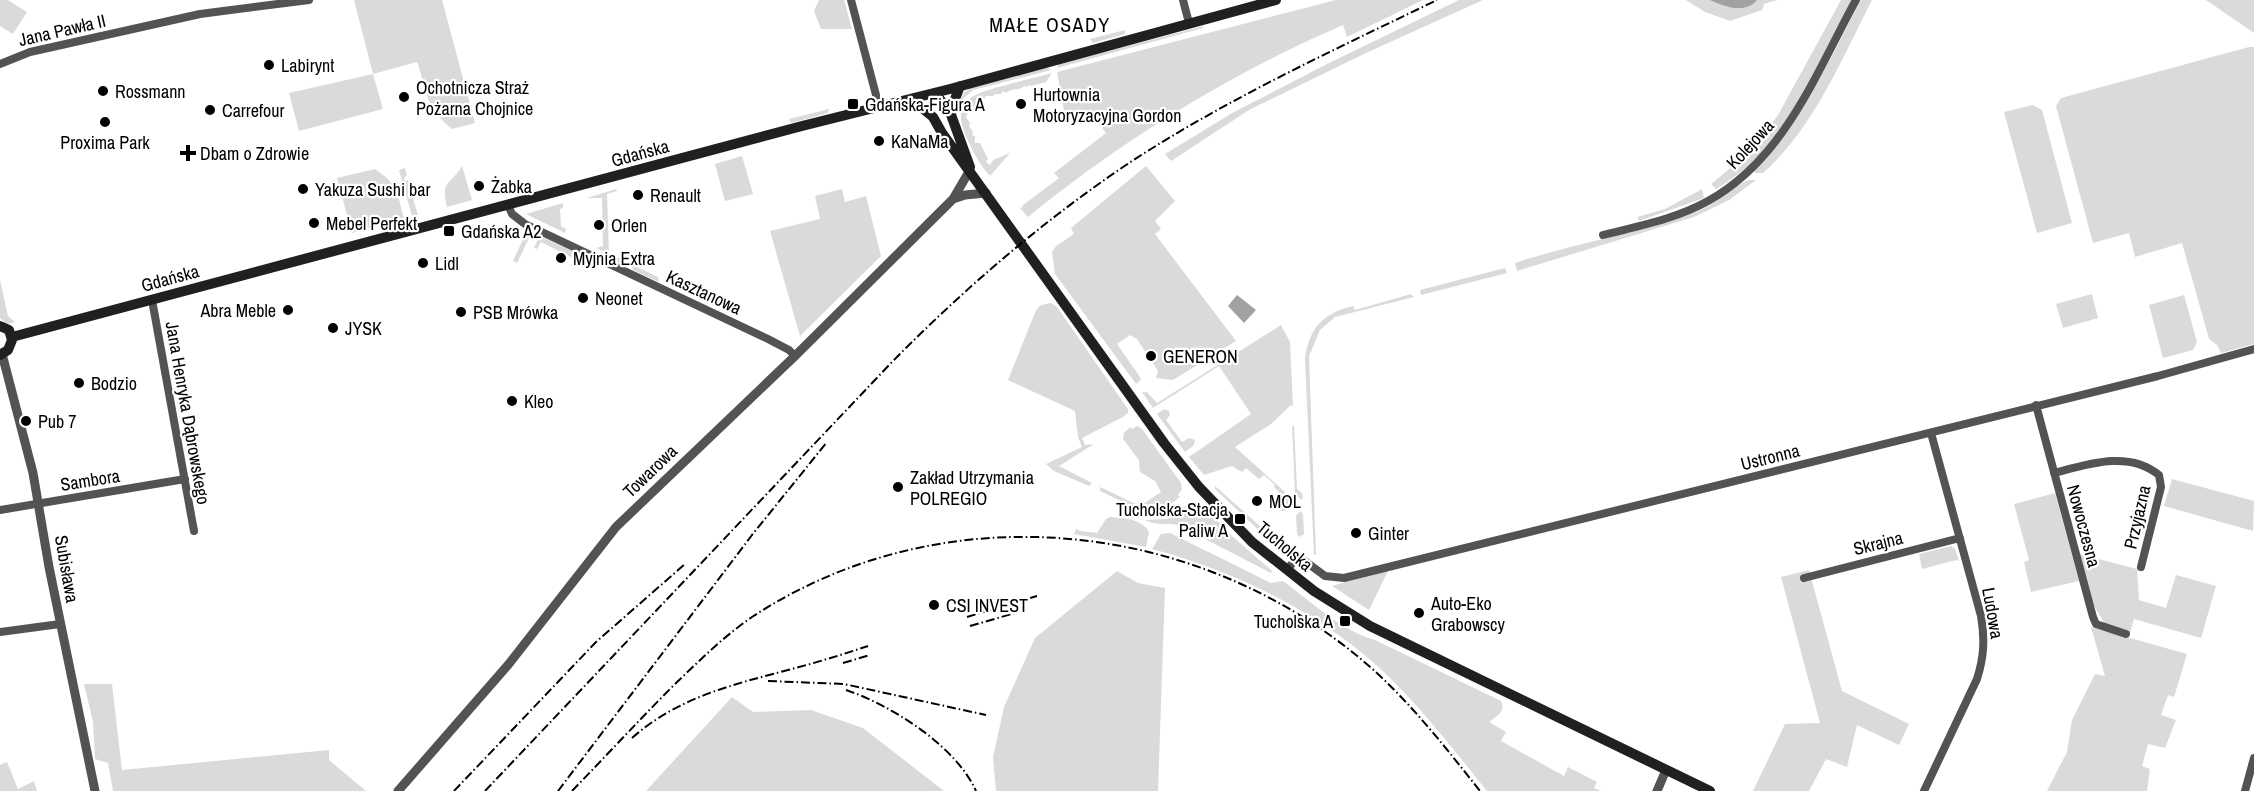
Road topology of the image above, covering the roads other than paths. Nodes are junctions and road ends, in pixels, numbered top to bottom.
1 (309, 0) edge
2 (851, 0) edge
3 (1183, 0) edge
4 (1276, 0) edge
5 (1856, 0) edge
6 (244, 4) edge
7 (1189, 23) junction
8 (0, 64) edge
9 (960, 86) junction
10 (935, 93) junction
11 (911, 99) junction
12 (876, 108) junction
13 (950, 112) junction
14 (933, 117) junction
15 (970, 170) junction
16 (986, 193) junction
17 (953, 199) junction
18 (508, 205) junction
19 (1603, 235) dead end
20 (152, 300) junction
21 (0, 326) edge
22 (12, 337) junction
23 (2254, 349) edge
24 (1, 354) edge
25 (795, 356) junction
26 (2036, 405) junction
27 (1931, 433) junction
28 (2054, 473) junction
29 (185, 480) junction
30 (38, 503) junction
31 (0, 510) edge
32 (194, 531) dead end
33 (1960, 538) junction
34 (2141, 567) dead end
35 (1287, 570) junction
36 (1804, 578) dead end
37 (60, 624) junction
38 (0, 632) edge
39 (2126, 634) dead end
40 (2254, 758) edge
41 (1666, 770) junction
42 (95, 791) edge
43 (398, 791) edge
44 (1657, 791) edge
45 (1710, 791) edge
46 (1924, 791) edge
47 (2245, 791) edge

1 - 6 street, Jana Pawła II
2 - 12 street
3 - 7 street
4 - 7 main road, Gdańska
5 - 19 street, Kolejowa
6 - 8 street, Jana Pawła II
7 - 9 main road, Gdańska
9 - 10 main road, Gdańska
9 - 13 main road
10 - 11 main road, Gdańska
10 - 13 main road, Tucholska
10 - 14 main road
11 - 12 main road, Gdańska
11 - 14 main road, Tucholska
12 - 18 main road, Gdańska
13 - 15 main road, Tucholska
14 - 15 main road, Tucholska
15 - 16 main road, Tucholska
15 - 17 street, Towarowa
16 - 17 street
16 - 35 main road, Tucholska
17 - 25 street, Towarowa
18 - 20 main road, Gdańska
18 - 25 street, Kasztanowa
20 - 22 main road, Gdańska
20 - 29 street, Jana Henryka Dąbrowskego
21 - 22 main road
22 - 24 main road
23 - 26 street, Ustronna
24 - 30 street, Subisława
25 - 43 street, Towarowa
26 - 27 street, Ustronna
26 - 28 street, Nowoczesna
27 - 33 street, Ludowa
27 - 35 street, Ustronna
28 - 34 street, Przyjazna
28 - 39 street, Nowoczesna
29 - 30 street, Sambora
29 - 32 street, Jana Henryka Dąbrowskego
30 - 31 street, Sambora
30 - 37 street, Subisława
33 - 36 street, Skrajna
33 - 46 street, Ludowa
35 - 41 main road, Tucholska
37 - 38 street
37 - 42 street, Subisława
40 - 47 street
41 - 44 street
41 - 45 main road, Tucholska

